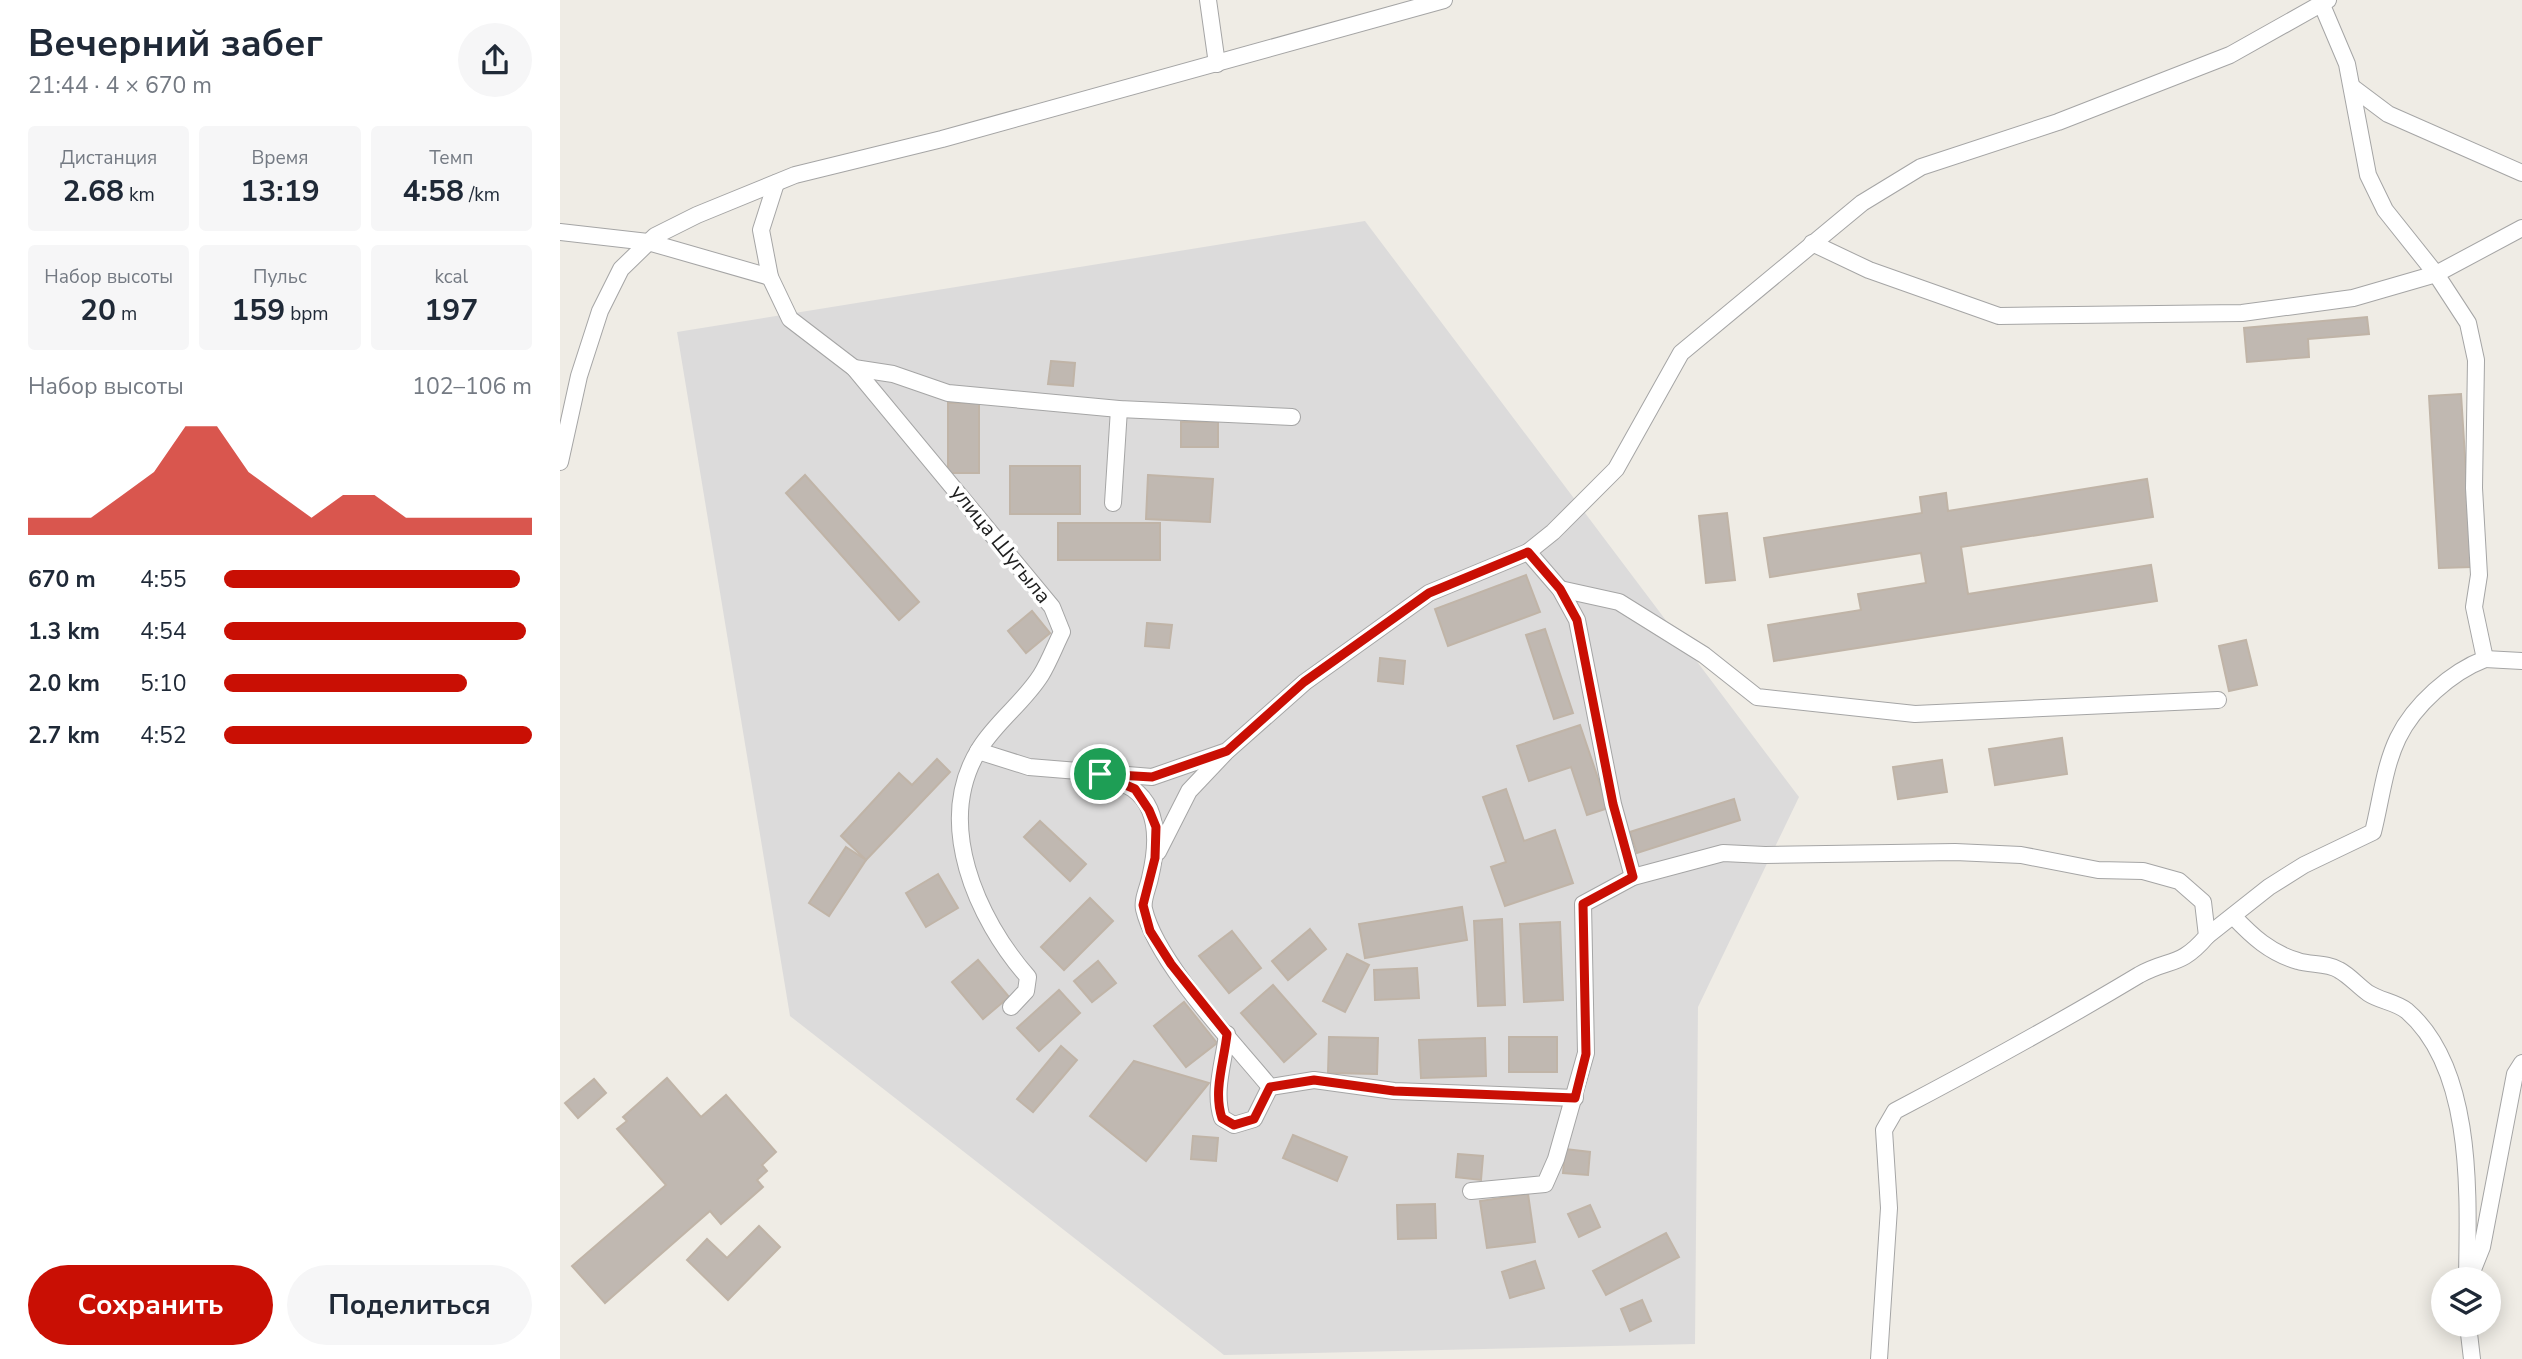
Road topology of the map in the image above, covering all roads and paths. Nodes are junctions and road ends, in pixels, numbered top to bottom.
1 (1208, 0) edge
2 (1444, 0) edge
3 (2325, 2) edge
4 (1217, 64) junction
5 (2352, 87) junction
6 (2522, 173) edge
7 (776, 183) junction
8 (2522, 228) edge
9 (560, 232) edge
10 (648, 242) junction
11 (1812, 243) junction
12 (2436, 274) junction
13 (770, 277) junction
14 (854, 368) junction
15 (1119, 409) junction
16 (1292, 417) dead end
17 (560, 462) edge
18 (1113, 503) dead end
19 (1528, 552) junction
20 (1560, 589) junction
21 (2485, 659) junction
22 (2522, 662) edge
23 (2218, 701) dead end
24 (978, 751) junction
25 (1227, 751) junction
26 (1100, 774) junction
27 (1155, 858) junction
28 (1633, 877) junction
29 (2233, 916) junction
30 (2207, 936) junction
31 (1011, 1007) dead end
32 (1227, 1034) junction
33 (2522, 1063) edge
34 (1270, 1087) junction
35 (1575, 1098) junction
36 (1471, 1191) dead end
37 (2468, 1267) edge
38 (2473, 1267) edge
39 (2469, 1337) edge
40 (1879, 1359) edge
41 (2472, 1359) edge

1 - 4 street
2 - 4 street
3 - 5 street
3 - 11 street
4 - 7 street
5 - 6 street
5 - 12 street
7 - 10 street
7 - 13 street, улица Шугыла
8 - 12 street
9 - 10 street
10 - 13 street
10 - 17 street
11 - 12 street
11 - 19 street
12 - 21 street
13 - 14 street, улица Шугыла
14 - 15 street
14 - 24 street, улица Шугыла
15 - 16 street
15 - 18 street
19 - 20 street
19 - 25 street
20 - 23 street
20 - 28 street
21 - 22 street
21 - 29 street
24 - 26 street
24 - 31 street, улица Шугыла
25 - 26 street
25 - 27 street
26 - 27 street
27 - 32 street
28 - 30 street
28 - 35 street
29 - 30 street
29 - 37 street
30 - 40 street
32 - 34 street
32 - 34 street
33 - 38 street
34 - 35 street
35 - 36 street
39 - 41 street

